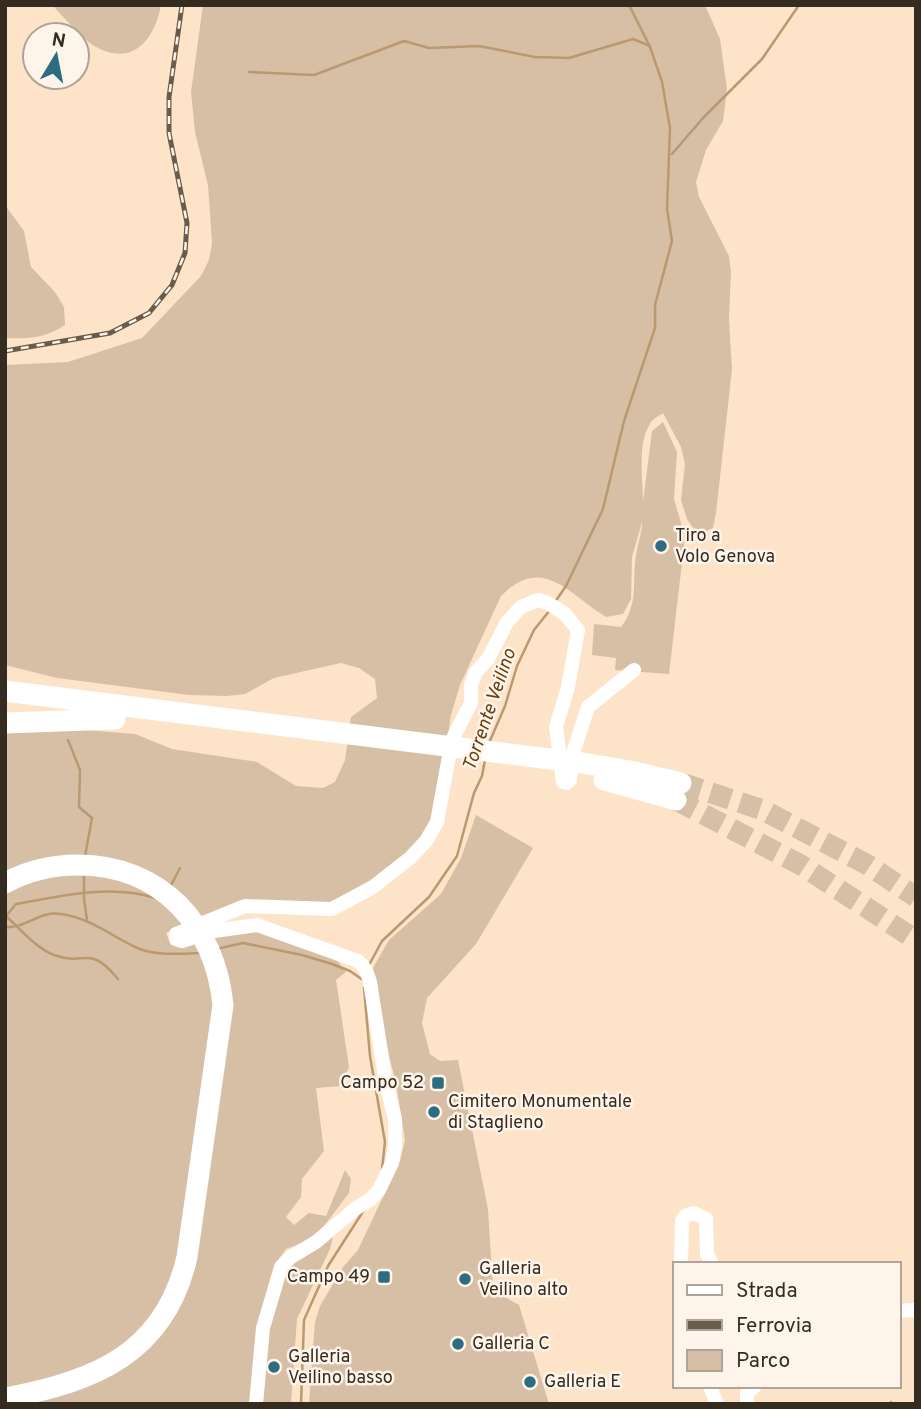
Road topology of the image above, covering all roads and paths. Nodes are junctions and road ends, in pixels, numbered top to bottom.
1 (634, 670) dead end
2 (5, 684) edge
3 (5, 691) edge
4 (52, 696) junction
5 (5, 704) edge
6 (115, 719) junction
7 (5, 723) edge
8 (311, 736) junction
9 (678, 792) tunnel mouth
10 (5, 883) edge
11 (681, 1262) edge
12 (711, 1262) edge
13 (753, 1388) edge
14 (5, 1398) edge
15 (256, 1404) edge
16 (747, 1404) edge

1 - 15 street
2 - 4 highway
3 - 4 highway
4 - 8 highway
5 - 6 highway
6 - 7 highway
6 - 8 highway
8 - 9 highway
10 - 14 highway
11 - 12 street
13 - 16 street

